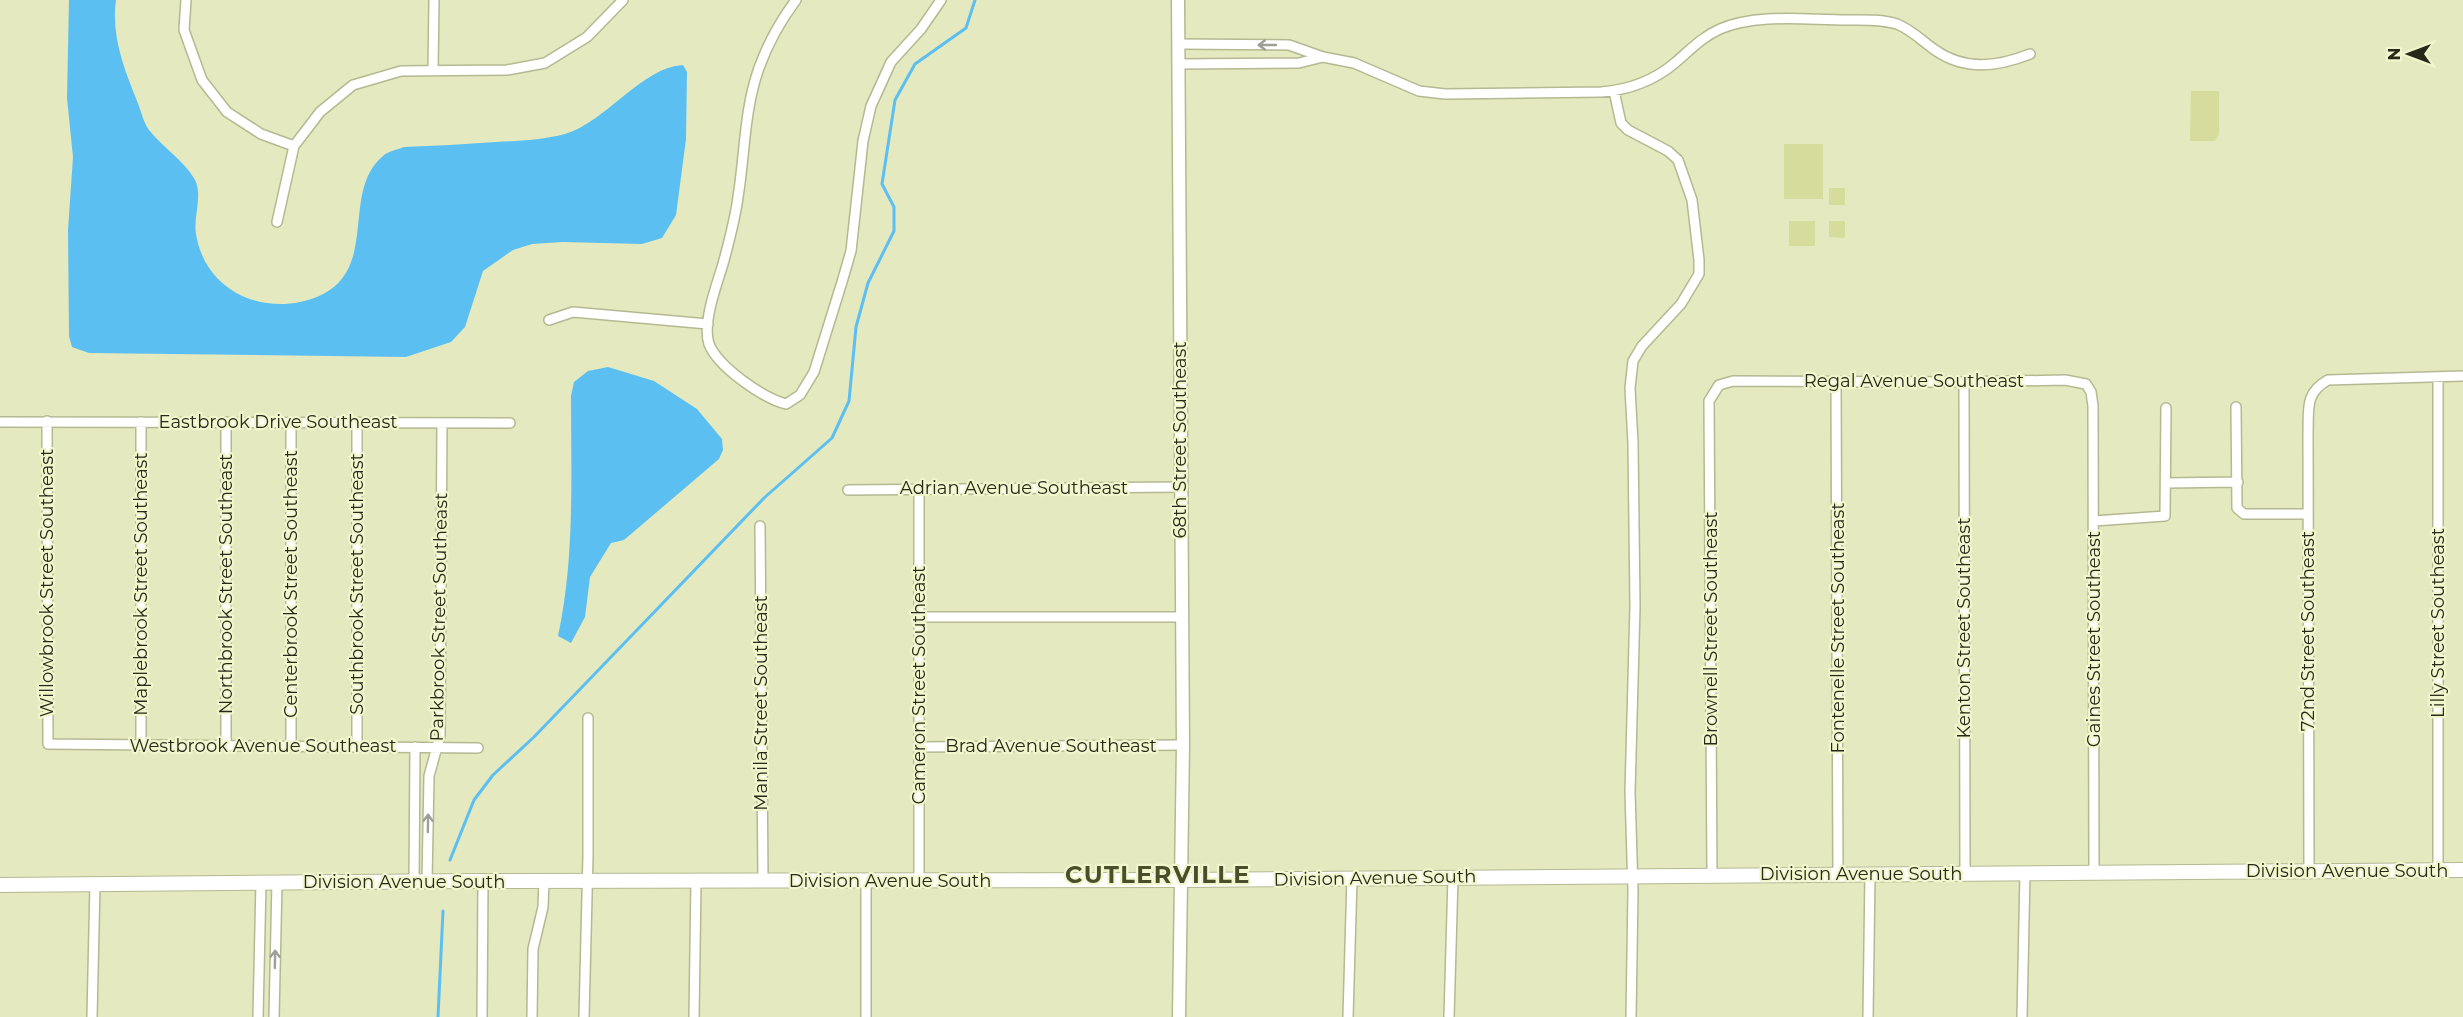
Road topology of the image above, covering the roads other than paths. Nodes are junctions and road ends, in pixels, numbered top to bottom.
1 (186, 0) edge
2 (434, 0) edge
3 (623, 0) edge
4 (796, 0) edge
5 (941, 0) edge
6 (1178, 0) edge
7 (1178, 44) junction
8 (2030, 54) dead end
9 (1323, 57) junction
10 (1179, 64) junction
11 (433, 70) junction
12 (1614, 91) junction
13 (294, 146) junction
14 (277, 222) dead end
15 (549, 320) dead end
16 (708, 324) junction
17 (2438, 376) junction
18 (2463, 376) edge
19 (1836, 382) junction
20 (1964, 382) junction
21 (1719, 385) joint
22 (2093, 406) joint
23 (2236, 407) dead end
24 (2166, 408) dead end
25 (47, 421) junction
26 (0, 422) edge
27 (141, 422) junction
28 (226, 422) junction
29 (291, 422) junction
30 (357, 422) junction
31 (442, 423) junction
32 (510, 423) dead end
33 (2238, 482) junction
34 (2166, 483) junction
35 (1180, 487) junction
36 (918, 489) junction
37 (848, 490) dead end
38 (2308, 514) junction
39 (2094, 521) junction
40 (760, 526) dead end
41 (919, 617) junction
42 (1181, 617) junction
43 (588, 718) dead end
44 (48, 744) joint
45 (141, 745) junction
46 (226, 745) junction
47 (1183, 745) junction
48 (291, 746) junction
49 (357, 746) junction
50 (415, 747) junction
51 (919, 747) junction
52 (437, 748) junction
53 (478, 748) dead end
54 (2438, 870) junction
55 (2463, 870) edge
56 (2309, 871) junction
57 (2094, 872) junction
58 (2025, 873) junction
59 (1838, 874) junction
60 (1870, 874) junction
61 (1965, 874) junction
62 (1712, 875) junction
63 (1453, 877) junction
64 (1632, 877) junction
65 (1352, 878) junction
66 (919, 880) junction
67 (1182, 880) junction
68 (421, 881) junction
69 (483, 881) junction
70 (544, 881) junction
71 (586, 881) junction
72 (696, 881) junction
73 (763, 881) junction
74 (866, 881) junction
75 (261, 882) junction
76 (277, 882) junction
77 (95, 884) junction
78 (0, 885) edge
79 (92, 1017) edge
80 (258, 1017) edge
81 (274, 1017) edge
82 (482, 1017) edge
83 (532, 1017) edge
84 (584, 1017) edge
85 (694, 1017) edge
86 (866, 1017) edge
87 (1179, 1017) edge
88 (1348, 1017) edge
89 (1449, 1017) edge
90 (1631, 1017) edge
91 (1868, 1017) edge
92 (2022, 1017) edge

1 - 13 street
2 - 11 street
3 - 11 street
4 - 16 street
5 - 16 street
6 - 7 main road, 68th Street Southeast
9 -> 7 street
7 - 10 main road, 68th Street Southeast
8 - 12 street
9 - 10 street
9 - 12 street
10 - 35 main road, 68th Street Southeast
11 - 13 street
12 - 64 street
13 - 14 street
15 - 16 street
17 - 18 street
17 - 38 street, 72nd Street Southeast
17 - 54 street, Lilly Street Southeast
19 - 20 street, Regal Avenue Southeast
19 - 21 street, Regal Avenue Southeast
19 - 59 street, Fontenelle Street Southeast
20 - 22 street, Regal Avenue Southeast
20 - 61 street, Kenton Street Southeast
21 - 62 street, Brownell Street Southeast
22 - 39 street, Gaines Street Southeast
23 - 33 street
24 - 34 street
25 - 26 street, Eastbrook Drive Southeast
25 - 27 street, Eastbrook Drive Southeast
25 - 44 street, Willowbrook Street Southeast
27 - 28 street, Eastbrook Drive Southeast
27 - 45 street, Maplebrook Street Southeast
28 - 29 street, Eastbrook Drive Southeast
28 - 46 street, Northbrook Street Southeast
29 - 30 street, Eastbrook Drive Southeast
29 - 48 street, Centerbrook Street Southeast
30 - 31 street, Eastbrook Drive Southeast
30 - 49 street, Southbrook Street Southeast
31 - 32 street, Eastbrook Drive Southeast
31 - 52 street, Parkbrook Street Southeast
33 - 34 street
33 - 38 street
34 - 39 street
35 - 36 street, Adrian Avenue Southeast
35 - 42 main road, 68th Street Southeast
36 - 37 street, Adrian Avenue Southeast
36 - 41 street, Cameron Street Southeast
38 - 56 street, 72nd Street Southeast
39 - 57 street, Gaines Street Southeast
40 - 73 street, Manila Street Southeast
41 - 42 street
41 - 51 street, Cameron Street Southeast
42 - 47 main road, 68th Street Southeast
43 - 71 street
44 - 45 street, Westbrook Avenue Southeast
45 - 46 street, Westbrook Avenue Southeast
46 - 48 street, Westbrook Avenue Southeast
47 - 51 street, Brad Avenue Southeast
47 - 67 main road, 68th Street Southeast
48 - 49 street, Westbrook Avenue Southeast
49 - 50 street, Westbrook Avenue Southeast
50 - 52 street, Westbrook Avenue Southeast
50 - 68 street
51 - 66 street, Cameron Street Southeast
52 - 53 street, Westbrook Avenue Southeast
68 -> 52 street, Parkbrook Street Southeast
54 - 55 main road, Division Avenue South
54 - 56 main road, Division Avenue South
56 - 57 main road, Division Avenue South
57 - 58 main road, Division Avenue South
58 - 61 main road, Division Avenue South
58 - 92 street
59 - 60 main road, Division Avenue South
59 - 62 main road, Division Avenue South
60 - 61 main road, Division Avenue South
60 - 91 street
62 - 64 main road, Division Avenue South
63 - 64 main road, Division Avenue South
63 - 65 main road, Division Avenue South
63 - 89 street
64 - 90 street
65 - 67 main road, Division Avenue South
65 - 88 street
66 - 67 main road, Division Avenue South
66 - 74 main road, Division Avenue South
67 - 87 main road, 68th Street Southeast
68 - 69 main road, Division Avenue South
68 - 76 main road, Division Avenue South
69 - 70 main road, Division Avenue South
69 - 82 street
70 - 71 main road, Division Avenue South
70 - 83 street
71 - 72 main road, Division Avenue South
71 - 84 street
72 - 73 main road, Division Avenue South
72 - 85 street
73 - 74 main road, Division Avenue South
74 - 86 street
75 - 76 main road, Division Avenue South
75 - 77 main road, Division Avenue South
75 - 80 street
81 -> 76 street
77 - 78 main road, Division Avenue South
77 - 79 street

